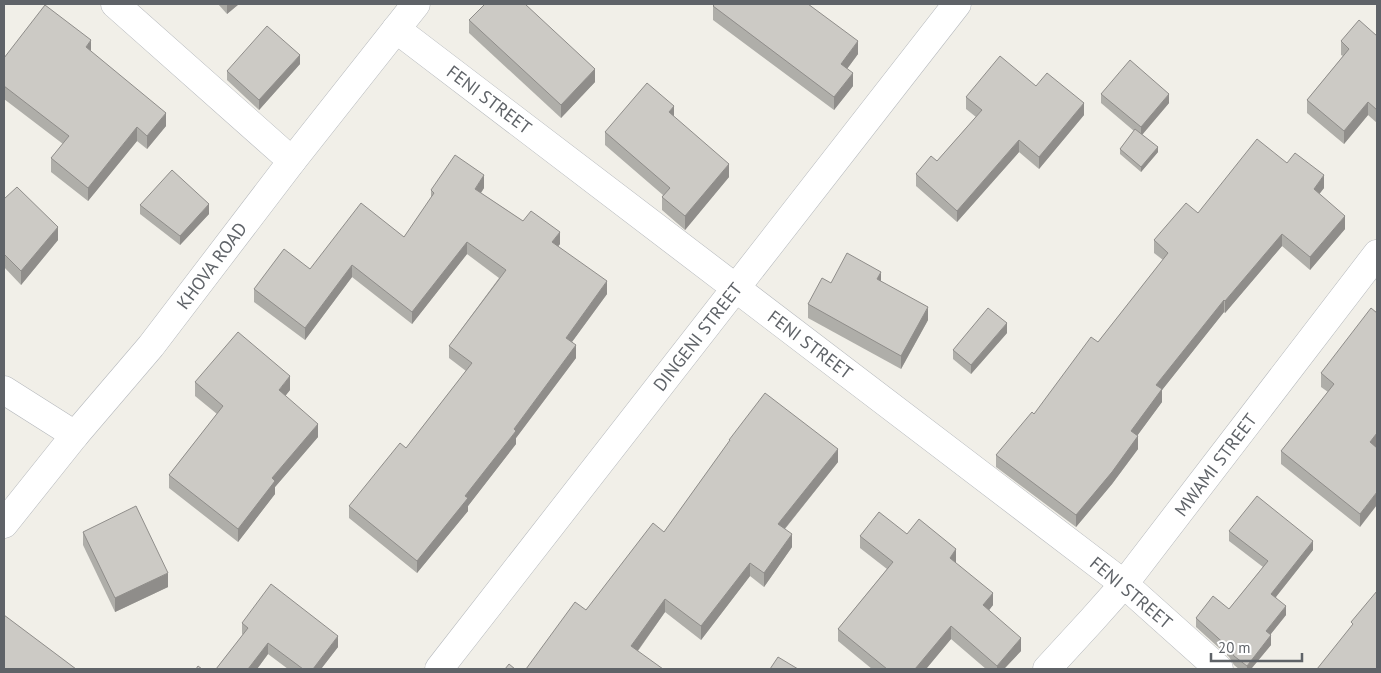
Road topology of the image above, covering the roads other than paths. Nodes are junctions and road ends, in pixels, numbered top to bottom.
1 (115, 4) edge
2 (416, 4) edge
3 (957, 4) edge
4 (396, 29) junction
5 (292, 161) junction
6 (1377, 254) edge
7 (736, 288) junction
8 (4, 390) edge
9 (75, 435) junction
10 (4, 524) edge
11 (1124, 584) junction
12 (439, 669) edge
13 (1047, 669) edge
14 (1219, 669) edge

1 - 5 street
2 - 4 street, KHOVA ROAD
3 - 7 street, DINGENI STREET
4 - 5 street, KHOVA ROAD
4 - 7 street, FENI STREET
5 - 9 street, KHOVA ROAD
6 - 11 street, MWAMI STREET
7 - 11 street, FENI STREET
7 - 12 street, DINGENI STREET
8 - 9 street
9 - 10 street, KHOVA ROAD
11 - 13 street, MWAMI STREET
11 - 14 street, FENI STREET

